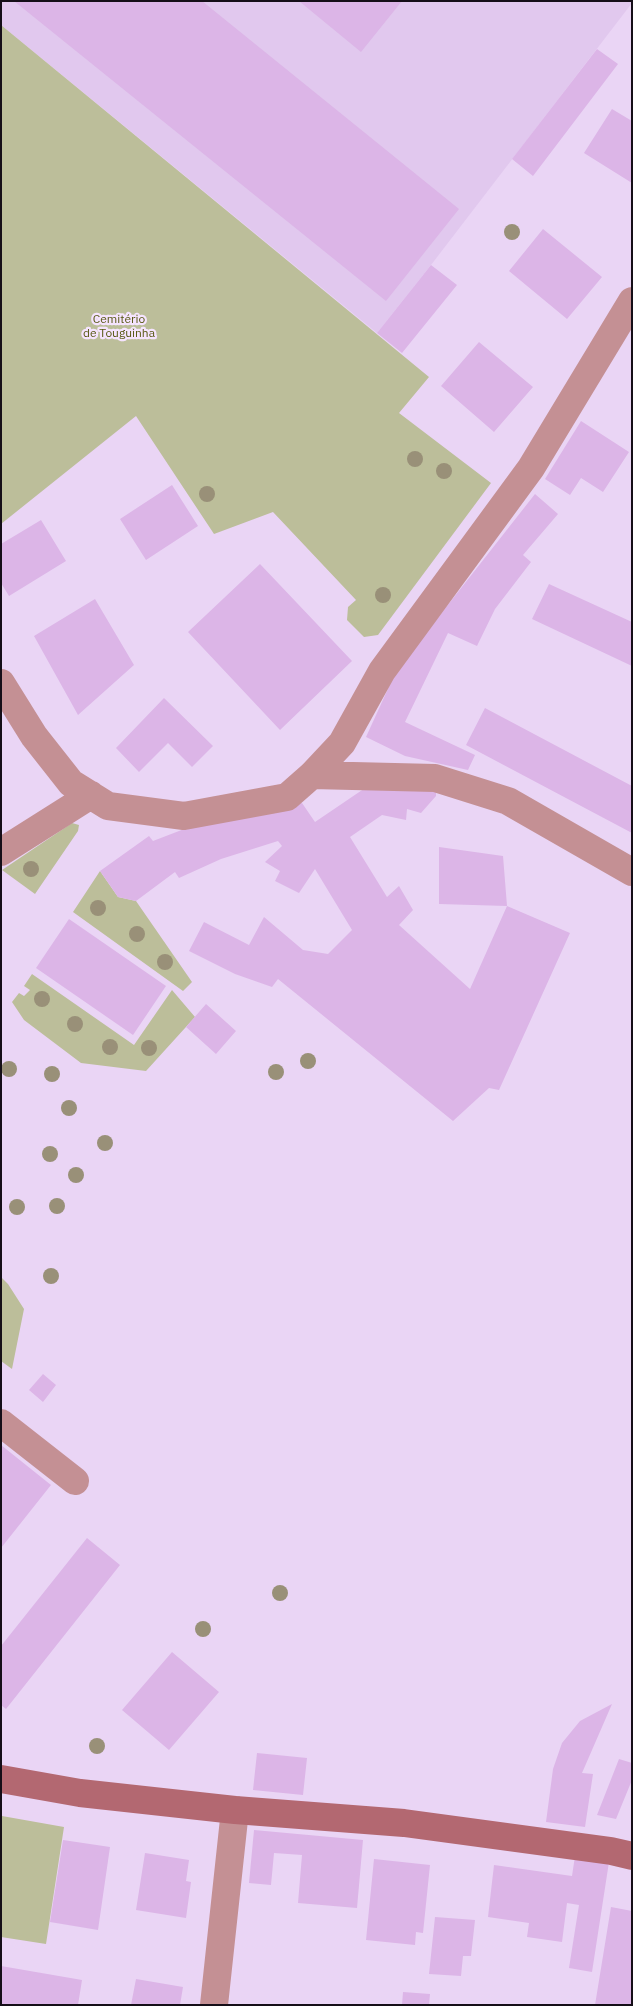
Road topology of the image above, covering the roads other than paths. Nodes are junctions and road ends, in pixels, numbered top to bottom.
1 (632, 301) edge
2 (1, 683) edge
3 (312, 776) junction
4 (91, 796) junction
5 (1, 852) edge
6 (632, 872) edge
7 (1, 1423) edge
8 (75, 1481) dead end
9 (1, 1779) edge
10 (235, 1810) junction
11 (632, 1856) edge
12 (214, 2005) edge

1 - 3 street
2 - 4 street
3 - 4 street
3 - 6 street
4 - 5 street
7 - 8 street
9 - 10 main road
10 - 11 main road
10 - 12 street

